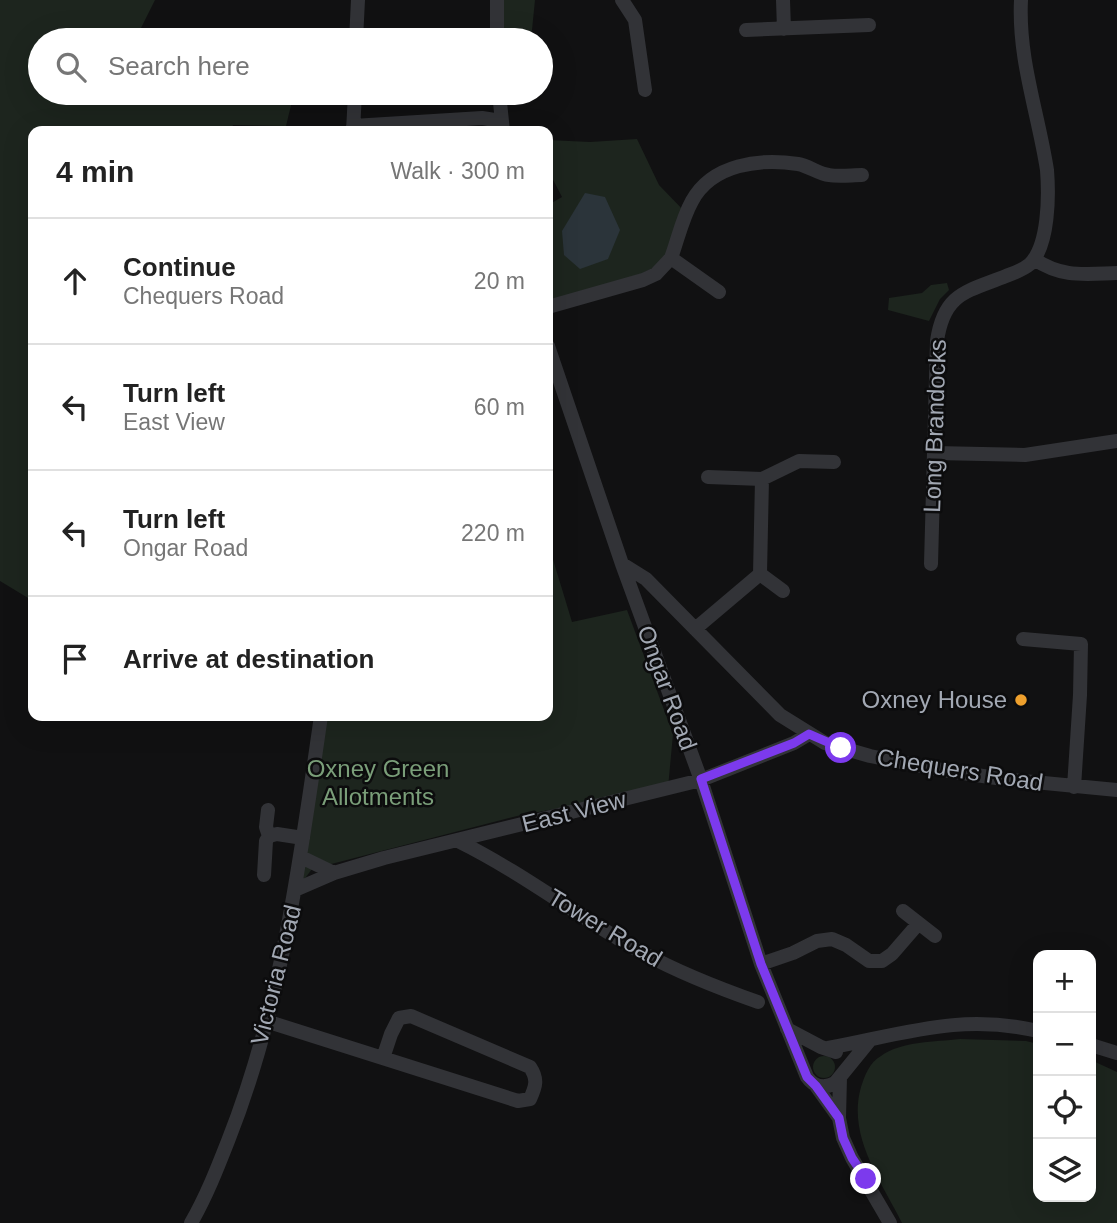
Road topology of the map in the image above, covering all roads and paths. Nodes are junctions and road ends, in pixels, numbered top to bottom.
1 (358, 0) edge
2 (497, 0) edge
3 (622, 0) edge
4 (783, 0) edge
5 (1021, 0) edge
6 (869, 25) dead end
7 (357, 28) edge
8 (497, 28) edge
9 (784, 29) junction
10 (746, 30) dead end
11 (645, 90) dead end
12 (354, 105) edge
13 (499, 105) edge
14 (353, 126) edge
15 (388, 126) edge
16 (495, 126) edge
17 (498, 126) edge
18 (862, 175) dead end
19 (671, 258) junction
20 (1034, 259) junction
21 (1117, 273) edge
22 (719, 292) dead end
23 (553, 306) edge
24 (553, 361) edge
25 (1117, 441) edge
26 (935, 453) junction
27 (834, 462) dead end
28 (708, 477) dead end
29 (762, 479) junction
30 (931, 564) dead end
31 (622, 565) junction
32 (760, 574) junction
33 (783, 591) dead end
34 (695, 629) junction
35 (1023, 639) dead end
36 (320, 721) edge
37 (809, 734) junction
38 (701, 779) junction
39 (1074, 787) junction
40 (1117, 790) edge
41 (268, 810) dead end
42 (269, 836) junction
43 (303, 838) junction
44 (458, 841) junction
45 (301, 857) junction
46 (334, 873) junction
47 (264, 875) dead end
48 (297, 889) junction
49 (903, 911) dead end
50 (918, 924) junction
51 (935, 936) dead end
52 (761, 964) junction
53 (758, 1002) dead end
54 (266, 1021) junction
55 (787, 1029) junction
56 (1033, 1030) edge
57 (870, 1040) junction
58 (1096, 1047) edge
59 (825, 1048) junction
60 (1117, 1053) edge
61 (383, 1058) junction
62 (805, 1073) junction
63 (841, 1075) junction
64 (816, 1086) junction
65 (839, 1118) junction
66 (191, 1223) edge
67 (890, 1223) edge

1 - 7 street
2 - 8 street
3 - 11 street
4 - 9 street
5 - 20 street
6 - 9 street
9 - 10 street
12 - 14 street
13 - 17 street
15 - 16 street
18 - 19 street
19 - 22 street
19 - 23 street
20 - 21 street
20 - 26 street, Long Brandocks
24 - 31 street, Ongar Road
25 - 26 street
26 - 30 street, Long Brandocks
27 - 29 street
28 - 29 street
29 - 32 street
31 - 34 street, Chequers Road
31 - 38 street, Ongar Road
32 - 33 street
32 - 34 street
34 - 37 street, Chequers Road
35 - 39 street
36 - 43 street, Victoria Road
37 - 38 street, East View
37 - 39 street, Chequers Road
38 - 44 street, East View
38 - 52 street, Ongar Road
39 - 40 street, Chequers Road
41 - 42 street
42 - 43 street
42 - 47 street
43 - 45 street, Victoria Road
44 - 46 street, East View
44 - 53 street, Tower Road
45 - 46 street
45 - 48 street, Victoria Road
46 - 48 street, East View
48 - 54 street, Victoria Road
49 - 50 street
50 - 51 street
50 - 52 street
52 - 55 street, Ongar Road
54 - 61 street
54 - 66 street, Victoria Road
55 - 59 street
55 - 62 street, Ongar Road
56 - 57 street
57 - 59 street
57 - 63 street
58 - 60 street
59 - 62 street
59 - 63 street
61 - 61 street
62 - 64 street, Ongar Road
63 - 64 street
63 - 65 street, Ongar Road
64 - 65 street, Ongar Road
65 - 67 street, Ongar Road

